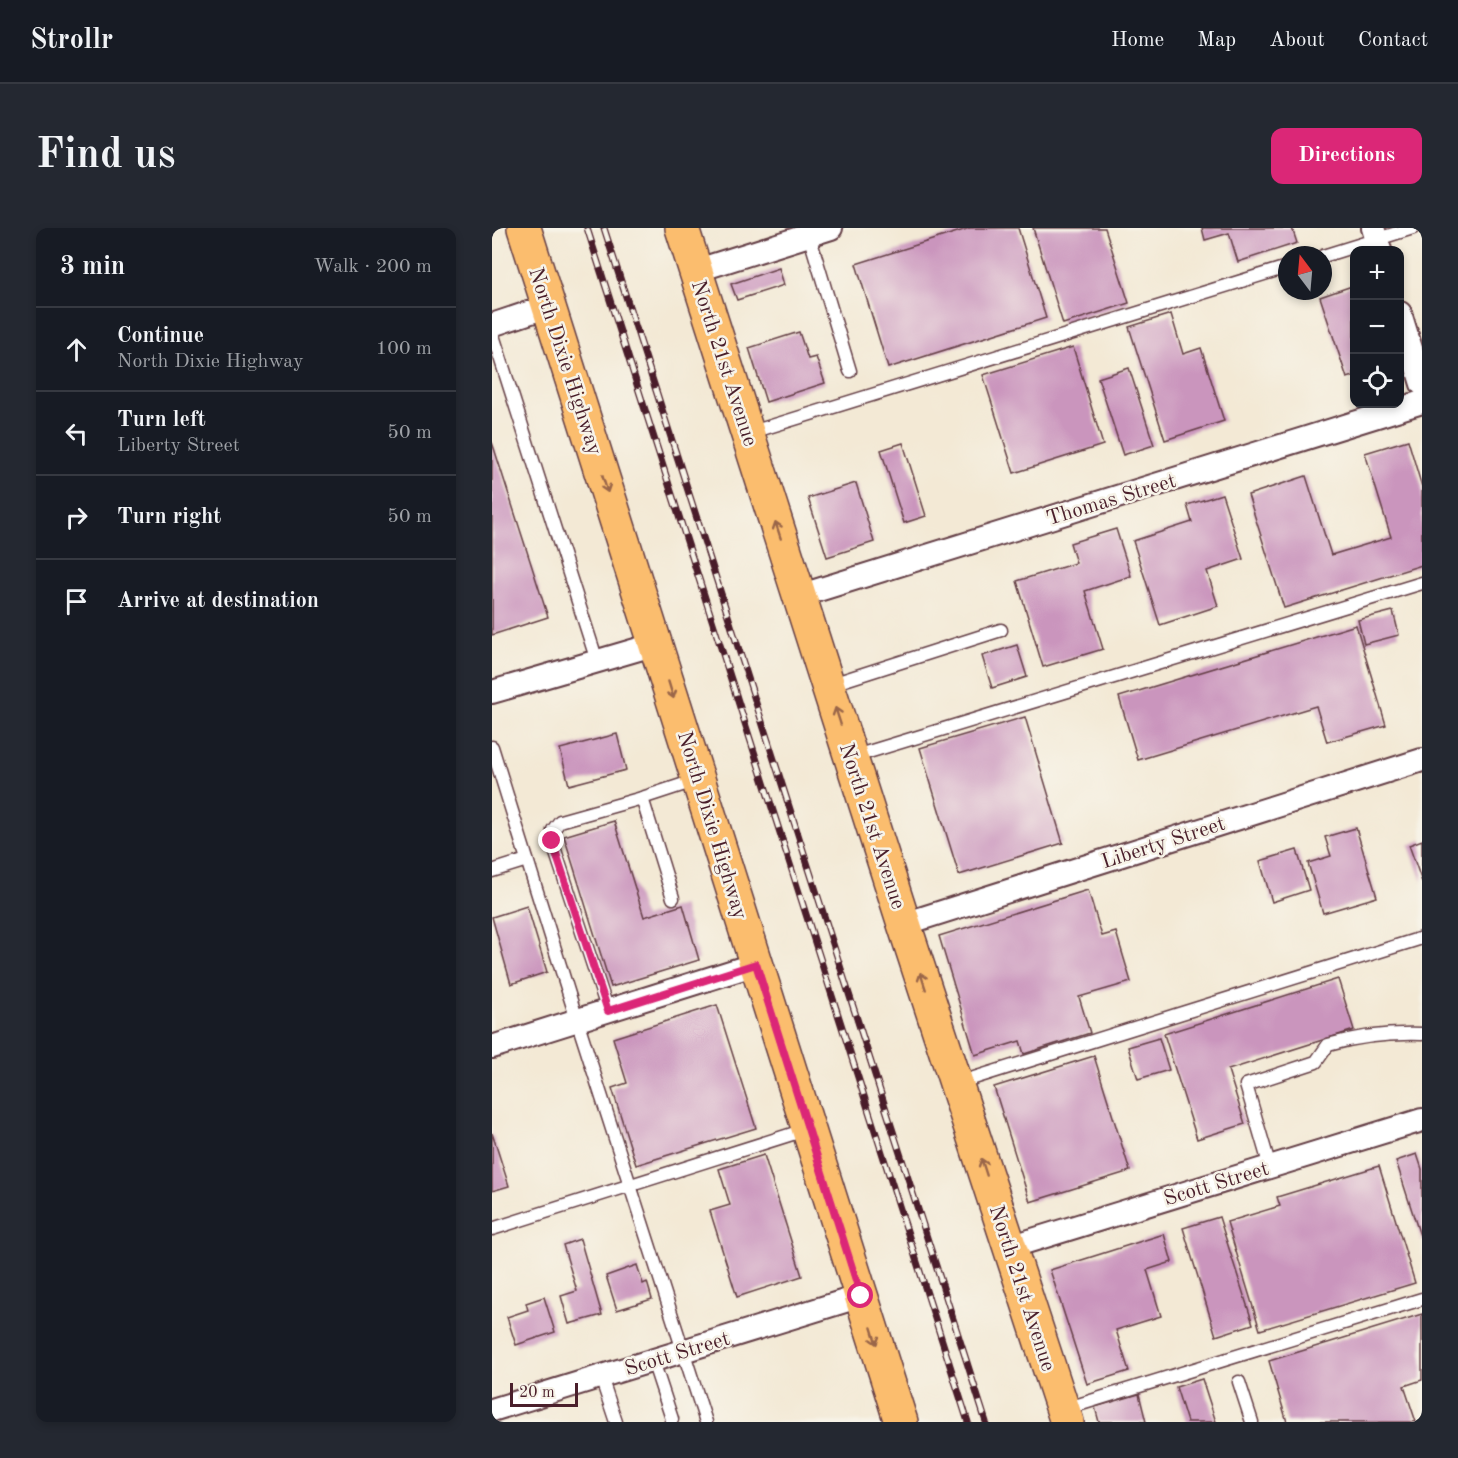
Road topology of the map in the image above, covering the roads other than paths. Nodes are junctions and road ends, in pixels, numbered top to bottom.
1 (524, 228) edge
2 (682, 228) edge
3 (831, 228) edge
4 (1413, 228) edge
5 (809, 235) junction
6 (1376, 239) edge
7 (1332, 253) edge
8 (1278, 270) edge
9 (695, 271) junction
10 (549, 306) junction
11 (492, 325) edge
12 (1404, 326) edge
13 (492, 332) edge
14 (849, 371) dead end
15 (1422, 384) edge
16 (1422, 402) edge
17 (747, 434) junction
18 (1422, 583) edge
19 (800, 596) junction
20 (1001, 630) dead end
21 (656, 644) junction
22 (597, 661) junction
23 (828, 685) junction
24 (492, 692) edge
25 (492, 747) edge
26 (851, 757) junction
27 (1422, 760) edge
28 (699, 780) junction
29 (642, 798) junction
30 (527, 860) junction
31 (492, 870) edge
32 (673, 898) dead end
33 (904, 924) junction
34 (1422, 938) edge
35 (756, 964) junction
36 (608, 1011) junction
37 (577, 1020) junction
38 (1422, 1034) edge
39 (492, 1047) edge
40 (957, 1084) junction
41 (1422, 1120) edge
42 (808, 1129) junction
43 (1270, 1167) junction
44 (631, 1187) junction
45 (492, 1229) edge
46 (1010, 1247) junction
47 (861, 1296) junction
48 (1422, 1299) edge
49 (683, 1352) junction
50 (653, 1361) junction
51 (602, 1377) junction
52 (1239, 1382) dead end
53 (492, 1410) edge
54 (1065, 1416) edge
55 (616, 1422) edge
56 (671, 1422) edge
57 (706, 1422) edge
58 (901, 1422) edge
59 (1252, 1422) edge

1 - 10 main road, North Dixie Highway
2 - 9 main road, North 21st Avenue
3 - 5 street
4 - 6 lane
5 - 9 street
5 - 14 lane
6 - 7 lane
8 - 17 lane
9 - 17 main road, North 21st Avenue
10 - 11 street
10 -> 21 main road, North Dixie Highway
12 - 15 street
13 - 22 lane
16 - 19 street, Thomas Street
19 -> 17 main road, North 21st Avenue
18 - 26 lane
19 - 23 main road, North 21st Avenue
20 - 23 lane
21 - 22 street
21 -> 28 main road, North Dixie Highway
22 - 24 street
26 -> 23 main road, North 21st Avenue
25 - 30 lane
26 - 33 main road, North 21st Avenue
27 - 33 street, Liberty Street
28 - 29 lane
28 - 35 main road, North Dixie Highway
29 - 32 lane
29 - 36 lane
30 - 31 lane
30 - 37 lane
40 -> 33 main road, North 21st Avenue
34 - 40 lane
35 - 36 street
35 - 42 main road, North Dixie Highway
36 - 37 street
37 - 39 street
37 - 44 lane
38 - 43 lane
46 -> 40 main road, North 21st Avenue
41 - 43 street, Scott Street
42 - 44 lane
42 - 47 main road, North Dixie Highway
43 - 46 street, Scott Street
44 - 45 lane
44 - 49 lane
46 - 54 main road, North 21st Avenue
47 - 49 street, Scott Street
47 -> 58 main road, North Dixie Highway
48 - 54 lane
49 - 50 street, Scott Street
49 - 57 lane
50 - 51 street, Scott Street
50 - 56 lane
51 - 53 street, Scott Street
51 - 55 lane
52 - 59 lane

